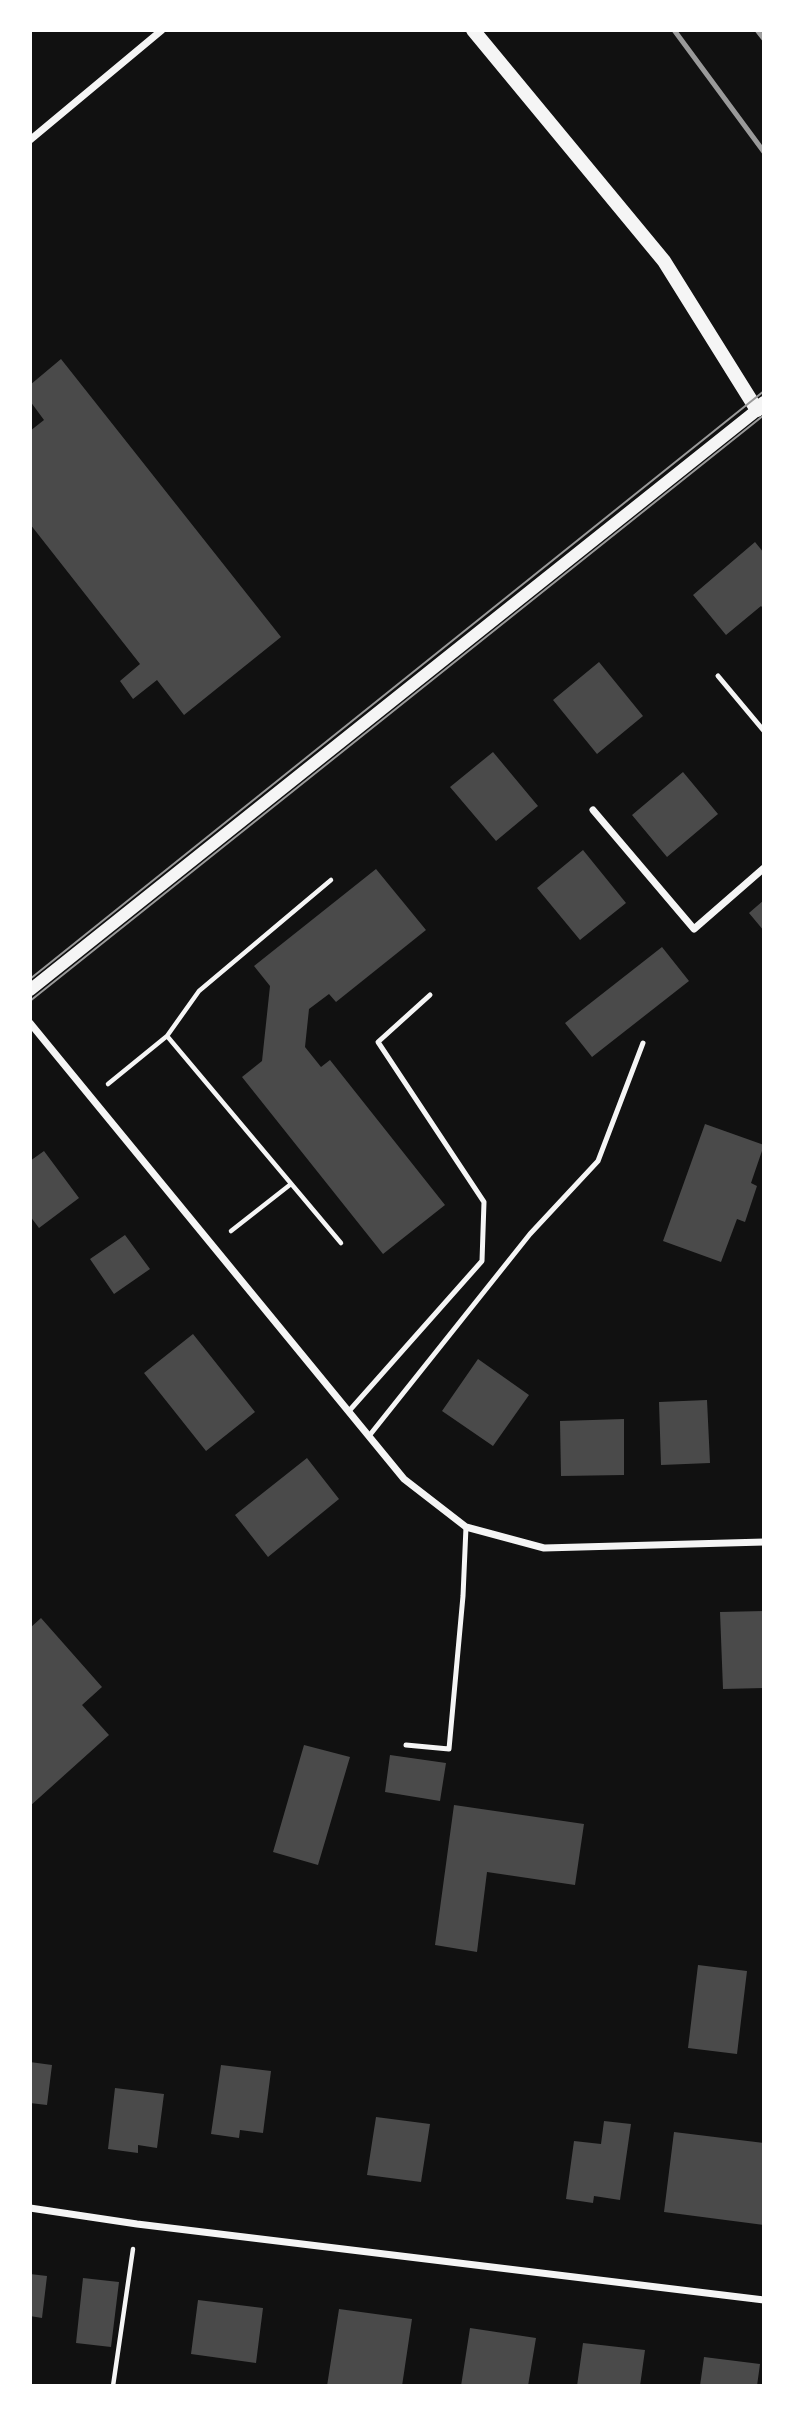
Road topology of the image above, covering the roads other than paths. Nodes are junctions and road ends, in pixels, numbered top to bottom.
1 (162, 30) edge
2 (473, 30) edge
3 (30, 140) edge
4 (761, 410) edge
5 (718, 676) dead end
6 (764, 731) edge
7 (593, 810) dead end
8 (764, 867) edge
9 (30, 990) edge
10 (429, 995) dead end
11 (30, 1023) edge
12 (643, 1042) dead end
13 (349, 1411) junction
14 (369, 1436) junction
15 (466, 1527) junction
16 (764, 1542) edge
17 (406, 1745) dead end
18 (30, 2208) edge
19 (764, 2300) edge

1 - 3 street
2 - 4 main road
4 - 9 street
5 - 6 lane
7 - 8 street
10 - 13 lane
11 - 13 street
12 - 14 lane
13 - 14 street
14 - 15 street
15 - 16 street
15 - 17 lane
18 - 19 street

